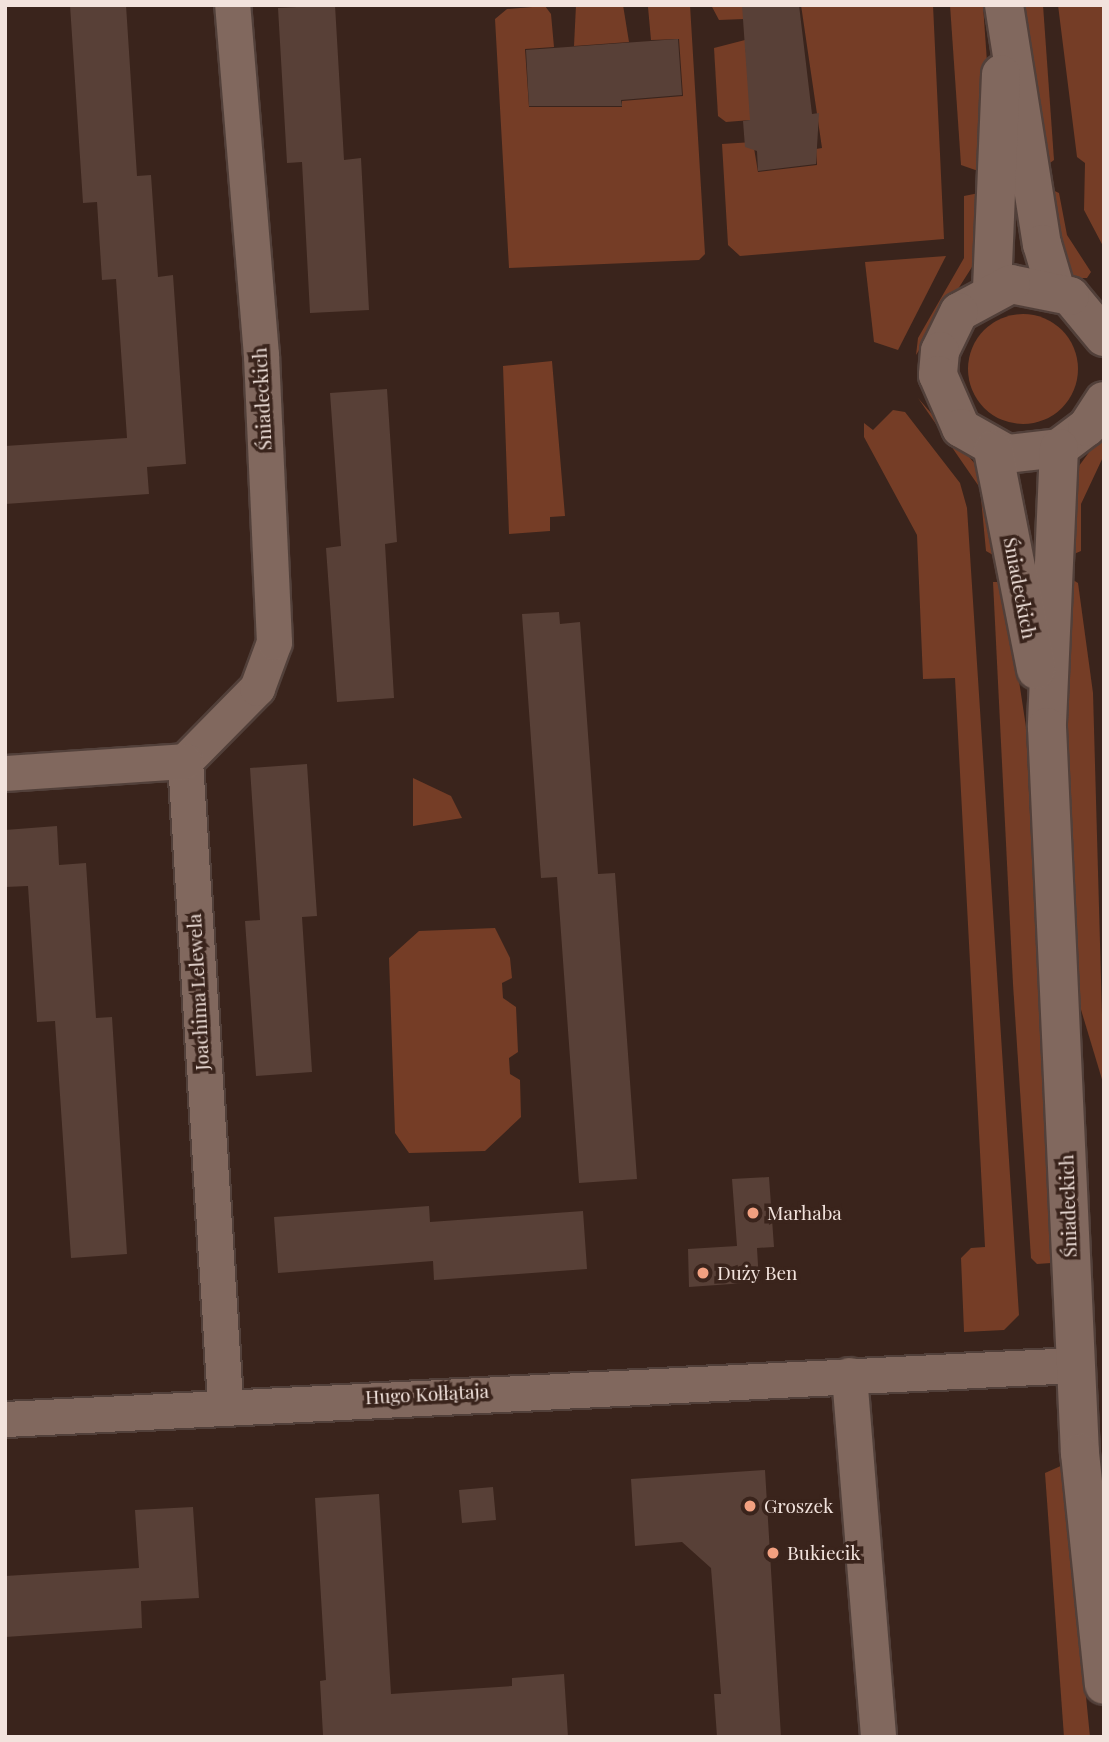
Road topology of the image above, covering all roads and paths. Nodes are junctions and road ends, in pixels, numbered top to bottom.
1 (232, 5) edge
2 (1005, 11) edge
3 (1055, 288) junction
4 (992, 289) junction
5 (1103, 333) edge
6 (1104, 401) edge
7 (1059, 448) junction
8 (993, 450) junction
9 (1047, 727) junction
10 (185, 761) junction
11 (5, 773) edge
12 (1076, 1364) junction
13 (849, 1375) junction
14 (225, 1404) junction
15 (5, 1419) edge
16 (1104, 1685) edge
17 (877, 1737) edge

1 - 10 street, Śniadeckich
2 - 3 street
2 - 4 street
3 - 4 street
3 - 5 street
4 - 8 street
6 - 7 street
7 - 8 street
7 - 9 street, Śniadeckich
8 - 9 street, Śniadeckich
9 - 12 street, Śniadeckich
10 - 11 street
10 - 14 street, Joachima Lelewela
12 - 13 street, Hugo Kołłątaja
12 - 16 street, Śniadeckich
13 - 14 street, Hugo Kołłątaja
13 - 17 street
14 - 15 street, Hugo Kołłątaja

